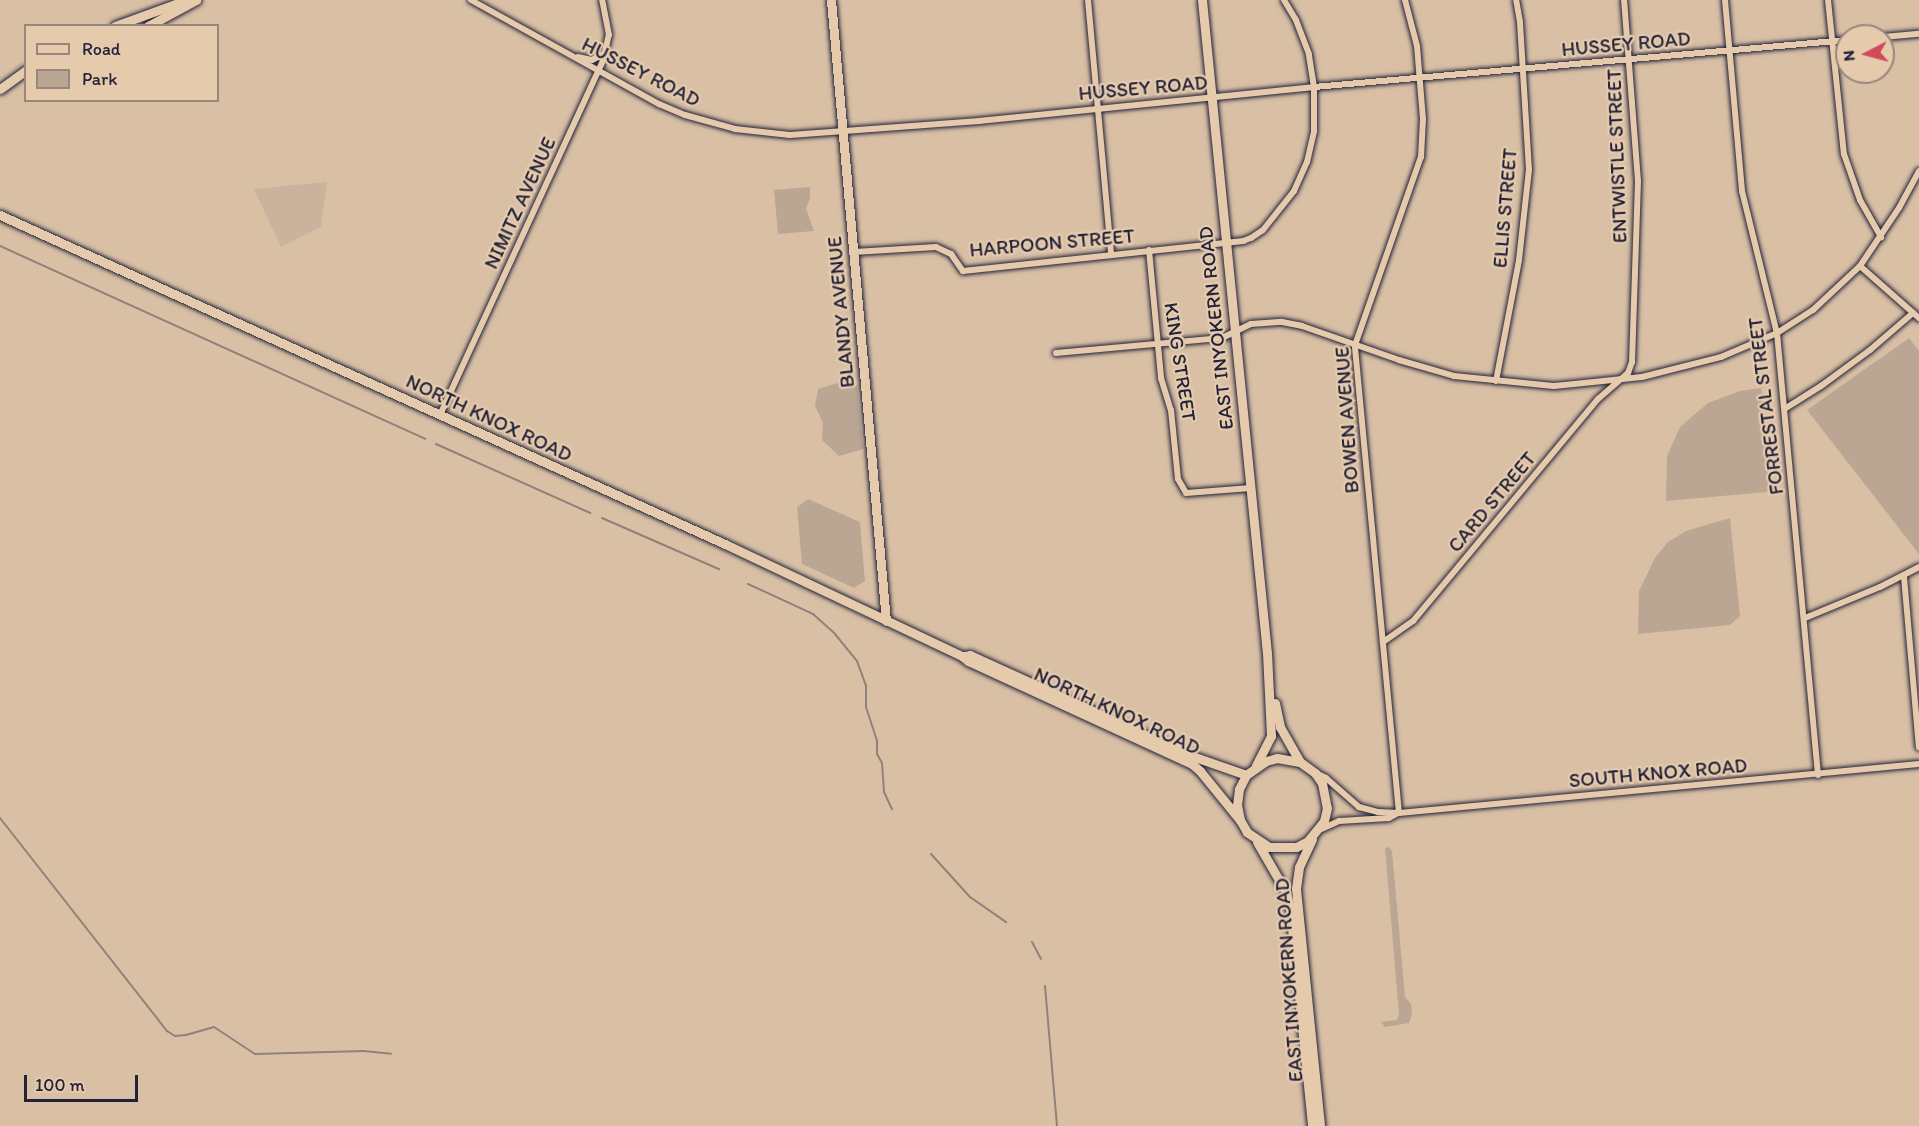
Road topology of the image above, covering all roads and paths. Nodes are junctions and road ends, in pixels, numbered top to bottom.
1 (186, 0) edge
2 (196, 0) edge
3 (471, 0) edge
4 (602, 0) edge
5 (831, 0) edge
6 (1088, 0) edge
7 (1202, 0) edge
8 (1284, 0) edge
9 (1405, 0) edge
10 (1516, 0) edge
11 (1624, 0) edge
12 (1725, 0) edge
13 (1828, 0) edge
14 (121, 24) edge
15 (152, 24) edge
16 (1919, 34) edge
17 (1895, 35) edge
18 (1831, 42) junction
19 (1835, 42) edge
20 (1729, 51) junction
21 (606, 53) junction
22 (572, 55) junction
23 (1630, 60) junction
24 (599, 70) junction
25 (1523, 70) junction
26 (24, 71) edge
27 (1420, 78) junction
28 (1314, 87) junction
29 (0, 89) edge
30 (1211, 98) junction
31 (1097, 108) junction
32 (843, 132) junction
33 (1919, 171) edge
34 (0, 215) edge
35 (1881, 237) junction
36 (1226, 243) junction
37 (1149, 250) junction
38 (854, 252) junction
39 (1112, 254) junction
40 (1860, 266) junction
41 (1913, 313) junction
42 (1919, 318) edge
43 (1236, 333) junction
44 (1777, 333) junction
45 (1158, 344) junction
46 (1355, 345) junction
47 (1056, 353) dead end
48 (1623, 380) junction
49 (1496, 381) junction
50 (1786, 408) junction
51 (440, 415) junction
52 (1251, 488) junction
53 (1919, 567) edge
54 (1904, 577) junction
55 (1805, 618) junction
56 (886, 621) junction
57 (1383, 642) junction
58 (1267, 653) junction
59 (962, 656) junction
60 (1919, 747) edge
61 (1300, 762) junction
62 (1919, 765) edge
63 (1256, 766) junction
64 (1315, 773) junction
65 (1818, 775) junction
66 (1246, 776) junction
67 (1399, 813) junction
68 (1240, 820) junction
69 (1316, 832) junction
70 (1257, 842) junction
71 (1312, 1126) edge
72 (1320, 1126) edge

1 - 14 street
2 - 15 street
3 - 22 street, HUSSEY ROAD
4 - 21 street, NIMITZ AVENUE
5 - 32 street, BLANDY AVENUE
6 - 31 street
7 - 30 street, EAST INYOKERN ROAD
8 - 28 street, HARPOON STREET
9 - 27 street, BOWEN AVENUE
10 - 25 street, ELLIS STREET
11 - 23 street, ENTWISTLE STREET
12 - 20 street, FORRESTAL STREET
13 - 18 street
16 - 17 street
18 - 19 street, HUSSEY ROAD
18 - 20 street, HUSSEY ROAD
18 - 35 street
20 - 23 street, HUSSEY ROAD
20 - 44 street, FORRESTAL STREET
21 - 22 street
21 - 24 street, NIMITZ AVENUE
22 - 24 street, HUSSEY ROAD
23 - 25 street, HUSSEY ROAD
23 - 48 street, ENTWISTLE STREET
24 - 32 street, HUSSEY ROAD
24 - 51 street, NIMITZ AVENUE
25 - 27 street, HUSSEY ROAD
25 - 49 street, ELLIS STREET
26 - 29 street
27 - 28 street, HUSSEY ROAD
27 - 46 street, BOWEN AVENUE
28 - 30 street, HUSSEY ROAD
28 - 36 street, HARPOON STREET
30 - 31 street, HUSSEY ROAD
30 - 36 street, EAST INYOKERN ROAD
31 - 32 street, HUSSEY ROAD
31 - 39 street
32 - 38 street, BLANDY AVENUE
33 - 35 street
34 - 51 street, NORTH KNOX ROAD
35 - 40 street
36 - 37 street, HARPOON STREET
36 - 43 street, EAST INYOKERN ROAD
37 - 39 street, HARPOON STREET
37 - 45 street, KING STREET
38 - 39 street, HARPOON STREET
38 - 56 street, BLANDY AVENUE
40 - 41 street
40 - 44 street
41 - 42 street
41 - 50 street
43 - 45 street
43 - 46 street
43 - 52 street, EAST INYOKERN ROAD
44 - 48 street
44 - 50 street, FORRESTAL STREET
45 - 47 street
45 - 52 street, KING STREET
46 - 49 street
46 - 57 street, BOWEN AVENUE
48 - 49 street
48 - 57 street, CARD STREET
50 - 55 street, FORRESTAL STREET
51 - 56 street, NORTH KNOX ROAD
52 - 58 street, EAST INYOKERN ROAD
53 - 54 street
54 - 55 street
54 - 60 street
55 - 65 street, FORRESTAL STREET
56 - 59 street, NORTH KNOX ROAD
57 - 67 street, BOWEN AVENUE
58 - 61 street, EAST INYOKERN ROAD
58 - 63 street, EAST INYOKERN ROAD
59 - 66 street, NORTH KNOX ROAD
59 - 68 street, NORTH KNOX ROAD
61 - 63 street
61 - 64 street
62 - 65 street, SOUTH KNOX ROAD
63 - 66 street
64 - 67 street, SOUTH KNOX ROAD
64 - 69 street
65 - 67 street, SOUTH KNOX ROAD
66 - 68 street
67 - 69 street, SOUTH KNOX ROAD
68 - 70 street
69 - 70 street
69 - 72 street, EAST INYOKERN ROAD
70 - 71 street, EAST INYOKERN ROAD

